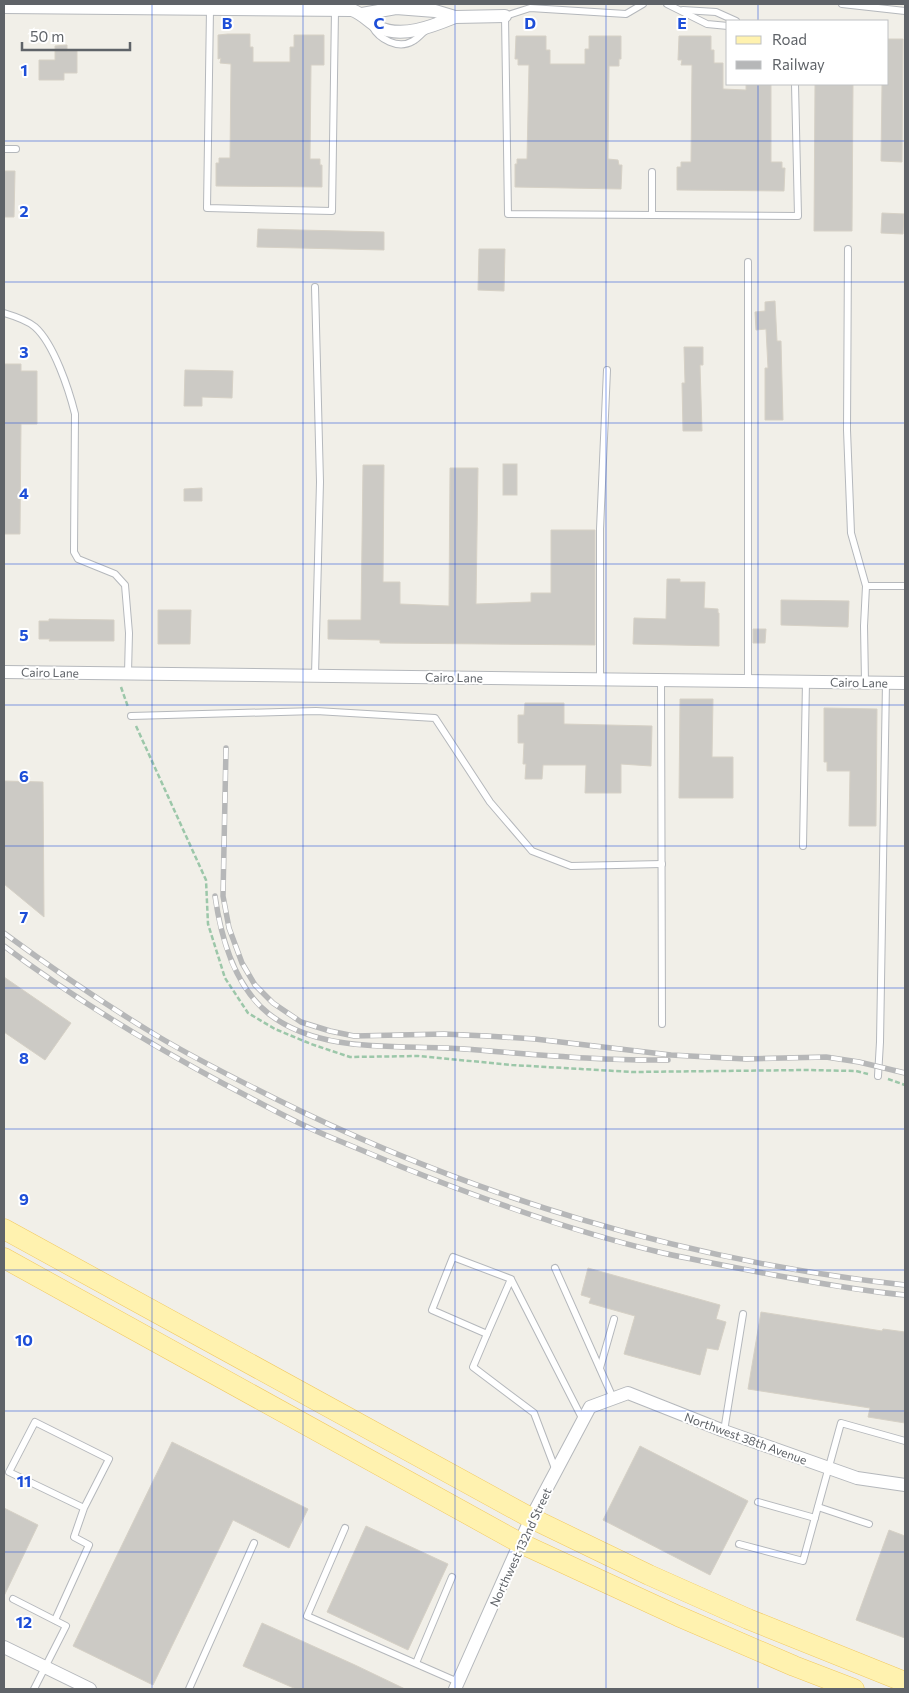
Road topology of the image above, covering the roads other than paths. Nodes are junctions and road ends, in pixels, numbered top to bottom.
1 (643, 4) edge
2 (667, 4) edge
3 (842, 4) edge
4 (232, 6) edge
5 (530, 6) edge
6 (4, 7) edge
7 (210, 8) junction
8 (335, 10) junction
9 (680, 10) junction
10 (905, 11) edge
11 (365, 16) junction
12 (505, 16) junction
13 (455, 17) junction
14 (734, 20) edge
15 (726, 26) edge
16 (795, 85) edge
17 (4, 149) edge
18 (16, 149) dead end
19 (652, 172) dead end
20 (652, 215) junction
21 (848, 249) dead end
22 (748, 262) dead end
23 (315, 287) dead end
24 (4, 313) edge
25 (607, 370) dead end
26 (866, 586) junction
27 (905, 586) edge
28 (4, 672) edge
29 (123, 673) junction
30 (315, 675) junction
31 (600, 679) junction
32 (661, 680) junction
33 (748, 680) junction
34 (806, 681) junction
35 (865, 682) junction
36 (886, 682) junction
37 (905, 683) edge
38 (131, 716) road end
39 (803, 846) dead end
40 (662, 864) junction
41 (662, 1024) dead end
42 (878, 1076) road end
43 (4, 1229) edge
44 (4, 1258) edge
45 (555, 1268) dead end
46 (511, 1279) junction
47 (743, 1314) dead end
48 (614, 1318) dead end
49 (487, 1334) junction
50 (600, 1368) junction
51 (613, 1398) junction
52 (590, 1407) joint
53 (583, 1420) junction
54 (724, 1432) junction
55 (905, 1441) edge
56 (828, 1468) junction
57 (556, 1471) junction
58 (905, 1484) edge
59 (758, 1502) dead end
60 (818, 1507) junction
61 (84, 1508) junction
62 (531, 1518) junction
63 (815, 1518) junction
64 (869, 1524) dead end
65 (345, 1528) dead end
66 (520, 1543) junction
67 (254, 1544) dead end
68 (739, 1544) dead end
69 (452, 1576) dead end
70 (13, 1599) dead end
71 (55, 1620) junction
72 (4, 1646) edge
73 (416, 1663) junction
74 (45, 1667) junction
75 (905, 1682) edge
76 (456, 1685) edge
77 (34, 1689) edge
78 (90, 1689) edge
79 (189, 1689) edge
80 (854, 1689) edge

1 - 5 lane
2 - 9 lane
3 - 10 lane
4 - 7 street
4 - 8 street
5 - 12 lane
6 - 7 street
7 - 8 lane
8 - 11 street
9 - 14 lane
9 - 15 lane
11 - 13 street
11 - 13 street
12 - 13 street
12 - 20 lane
16 - 20 lane
17 - 18 lane
19 - 20 lane
21 - 26 lane
22 - 33 lane
23 - 30 lane
24 - 29 lane
25 - 31 lane
26 - 27 lane
26 - 35 lane
28 - 29 street, Cairo Lane
29 - 30 street, Cairo Lane
30 - 31 street, Cairo Lane
31 - 32 street, Cairo Lane
32 - 33 street, Cairo Lane
32 - 40 lane
33 - 34 street, Cairo Lane
34 - 35 street, Cairo Lane
34 - 39 lane
35 - 36 street, Cairo Lane
36 - 37 street, Cairo Lane
36 - 42 lane
38 - 40 lane
40 - 41 lane
43 - 62 main road
44 - 66 main road
45 - 50 lane
46 - 49 lane
46 - 49 lane
46 - 53 lane
47 - 54 lane
48 - 50 lane
49 - 57 lane
50 - 51 lane
51 - 52 street, Northwest 38th Avenue
51 - 54 street, Northwest 38th Avenue
52 - 53 street, Northwest 132nd Street
53 - 57 street, Northwest 132nd Street
54 - 56 street, Northwest 38th Avenue
55 - 56 lane
56 - 58 street, Northwest 38th Avenue
56 - 60 lane
57 - 62 street, Northwest 132nd Street
59 - 63 lane
60 - 63 lane
60 - 64 lane
61 - 61 lane
61 - 71 lane
62 - 66 street, Northwest 132nd Street
62 - 75 main road
63 - 68 lane
65 - 73 lane
66 - 76 street, Northwest 132nd Street
66 - 80 main road
67 - 79 lane
69 - 73 lane
70 - 71 lane
71 - 74 lane
72 - 74 street
73 - 76 lane
74 - 77 lane
74 - 78 street

